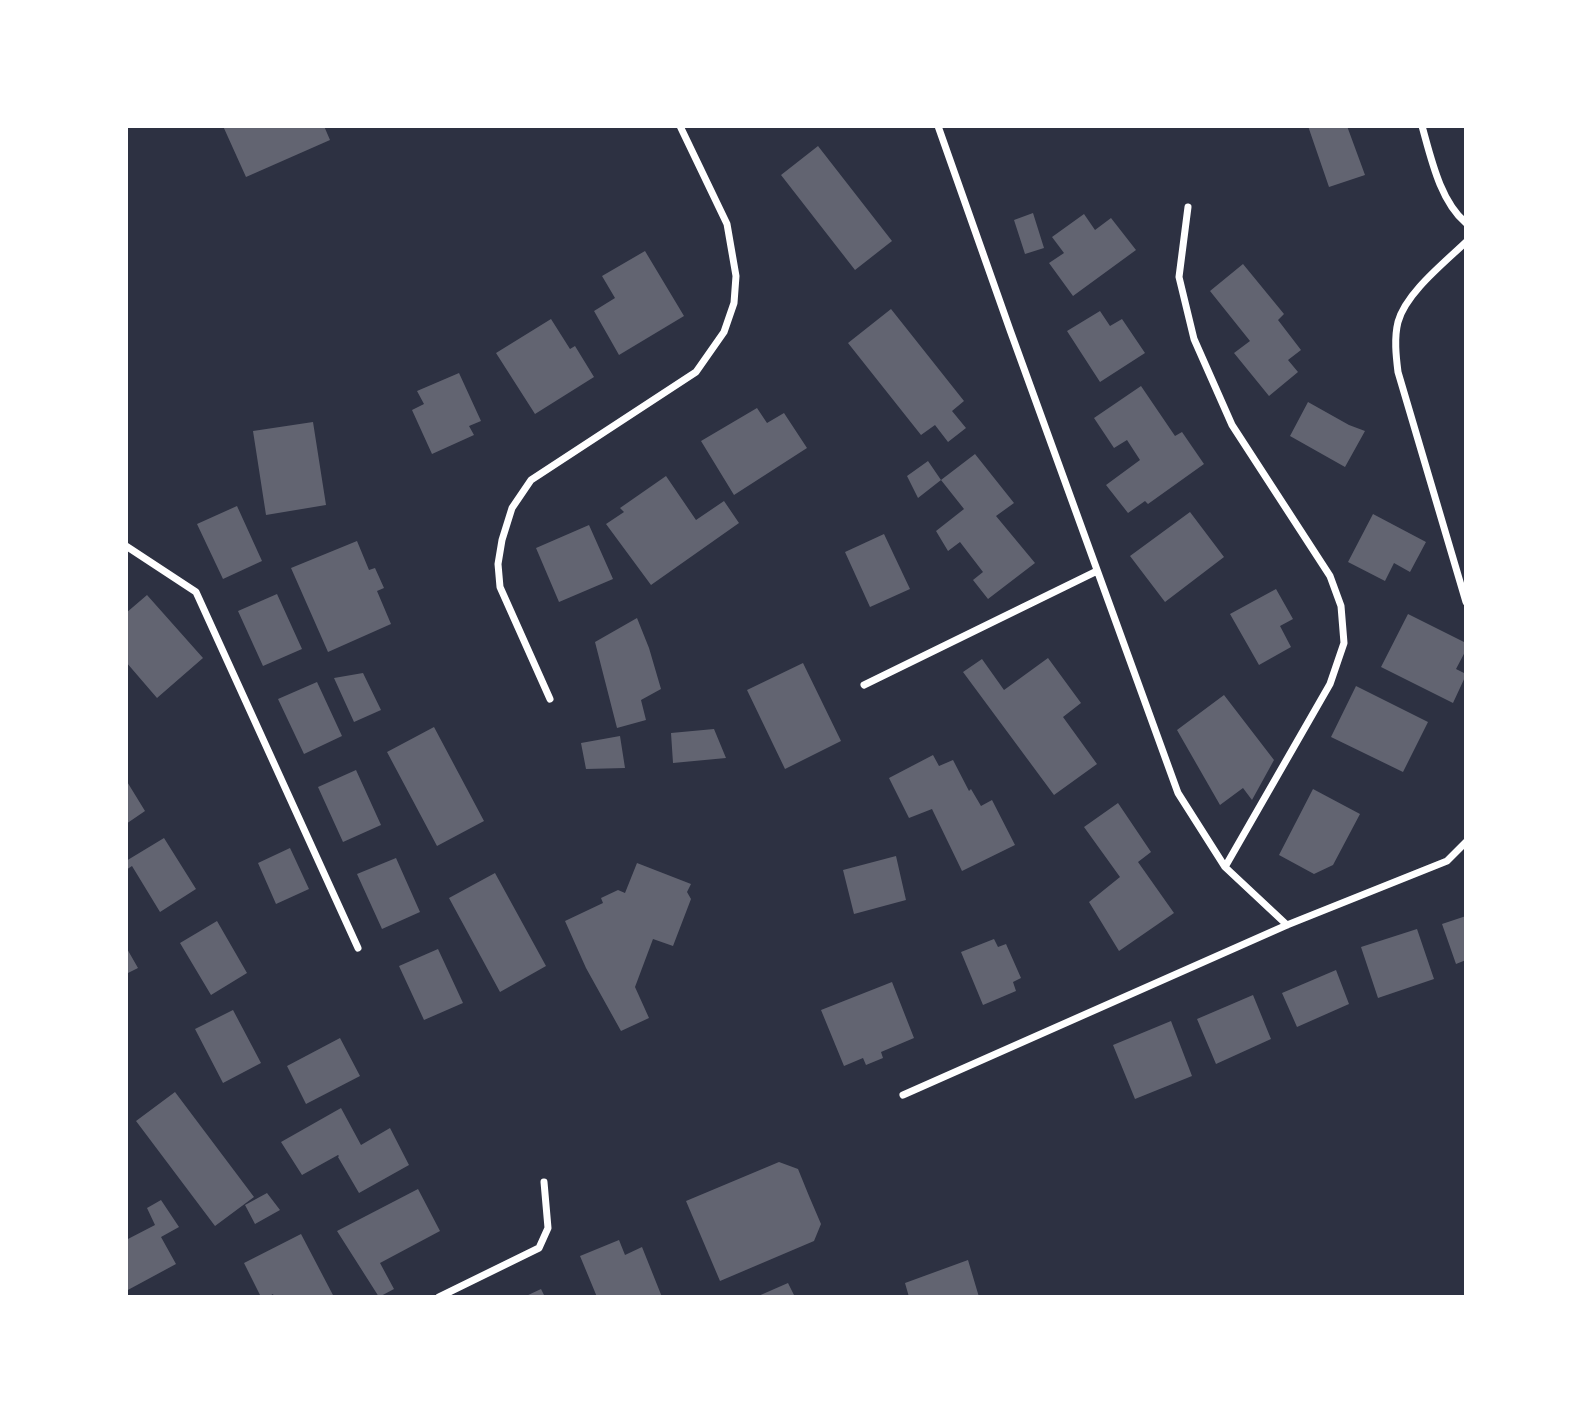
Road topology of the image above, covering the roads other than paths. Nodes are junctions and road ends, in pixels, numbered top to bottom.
1 (680, 126) edge
2 (939, 126) edge
3 (1422, 126) edge
4 (1188, 207) dead end
5 (1466, 223) edge
6 (1466, 242) edge
7 (126, 546) edge
8 (1097, 571) junction
9 (1466, 602) edge
10 (864, 685) dead end
11 (550, 698) dead end
12 (1466, 842) edge
13 (1225, 867) junction
14 (1286, 925) junction
15 (358, 948) dead end
16 (903, 1095) dead end
17 (544, 1182) dead end
18 (439, 1297) edge

1 - 11 street
2 - 8 street
3 - 5 street
4 - 13 street
6 - 9 street
7 - 15 street
8 - 10 street
8 - 13 street
12 - 14 street
13 - 14 street
14 - 16 street
17 - 18 street

